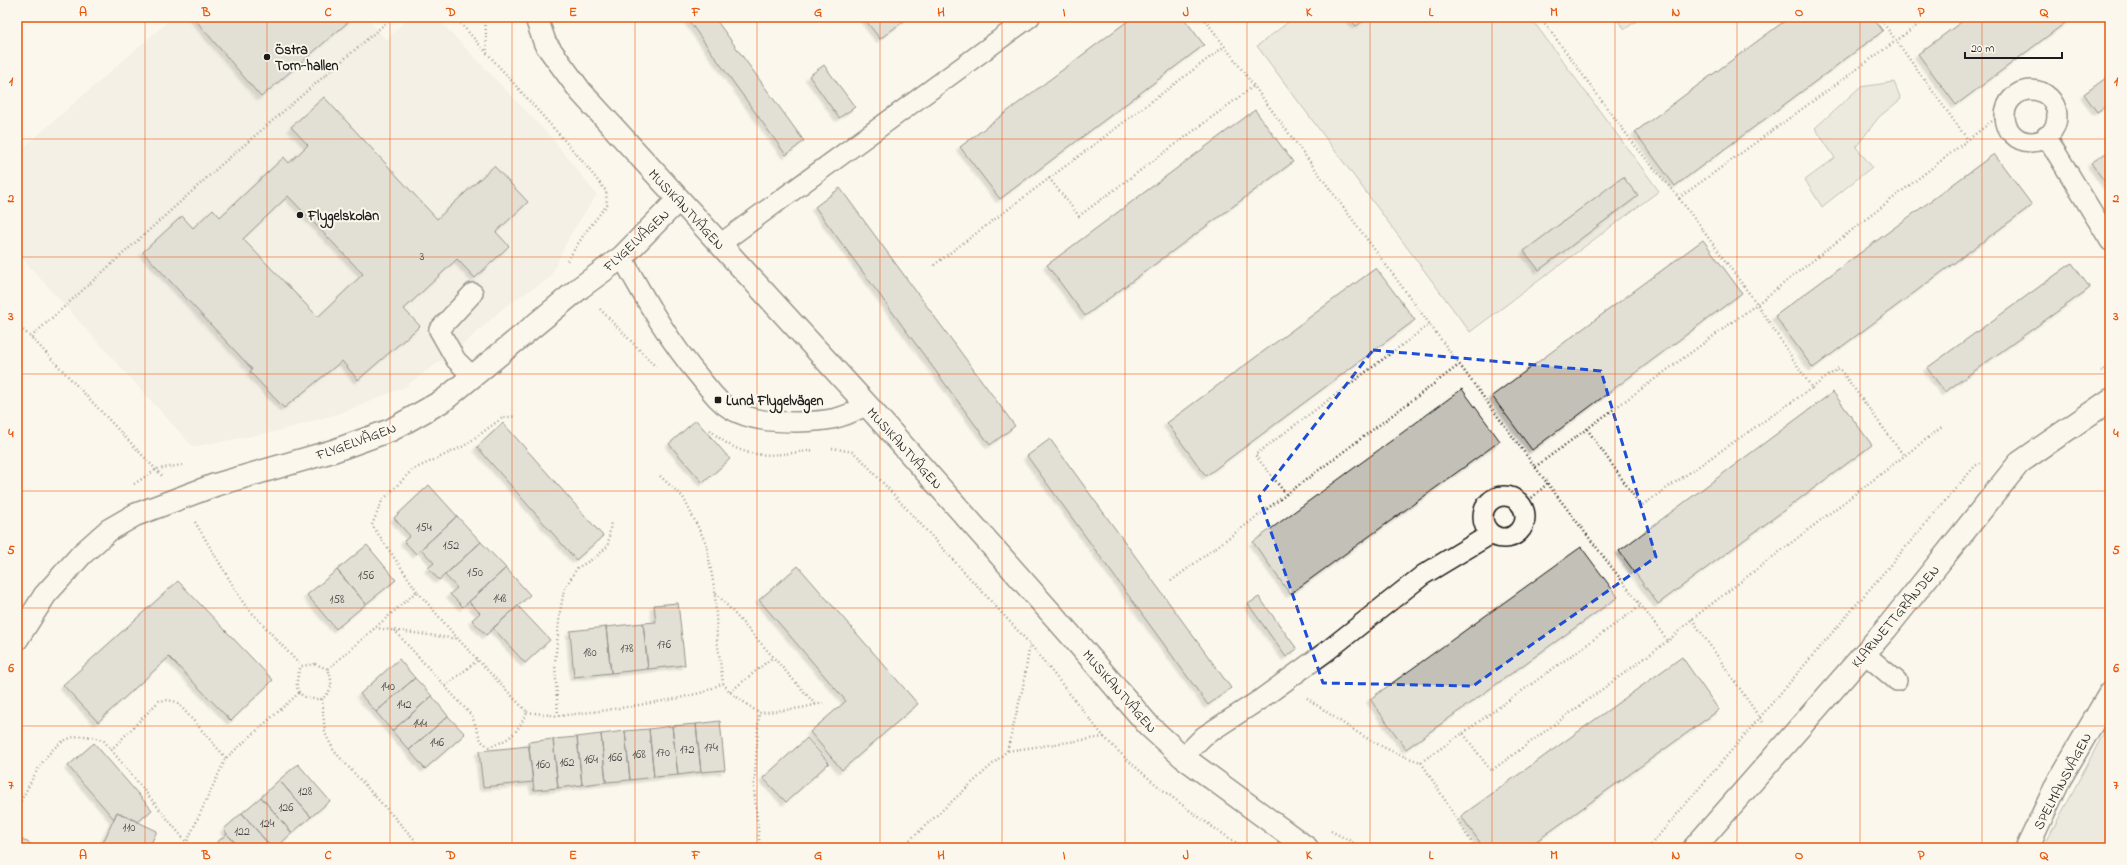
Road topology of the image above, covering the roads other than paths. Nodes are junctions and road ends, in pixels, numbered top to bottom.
1 (536, 17) edge
2 (1030, 17) edge
3 (2046, 136) junction
4 (678, 200) junction
5 (2110, 241) edge
6 (720, 244) junction
7 (622, 257) junction
8 (473, 293) dead end
9 (473, 377) junction
10 (2110, 400) edge
11 (866, 405) junction
12 (1491, 534) junction
13 (17, 639) edge
14 (1865, 654) junction
15 (1897, 681) dead end
16 (2110, 693) edge
17 (1183, 757) junction
18 (1307, 848) edge
19 (1694, 848) edge
20 (2027, 848) edge

1 - 4 street, MUSIKANTVÄGEN
2 - 6 lane
3 - 3 lane
3 - 5 lane
4 - 6 street, MUSIKANTVÄGEN
4 - 7 street, FLYGELVÄGEN
6 - 11 street, MUSIKANTVÄGEN
7 - 9 street, FLYGELVÄGEN
7 - 11 lane
8 - 9 lane
9 - 13 street, FLYGELVÄGEN
10 - 14 street, KLARINETTGRÄNDEN
11 - 17 street, MUSIKANTVÄGEN
12 - 12 lane
12 - 17 lane
14 - 15 lane
14 - 19 street, KLARINETTGRÄNDEN
16 - 20 street, SPELMANSVÄGEN
17 - 18 street, MUSIKANTVÄGEN

